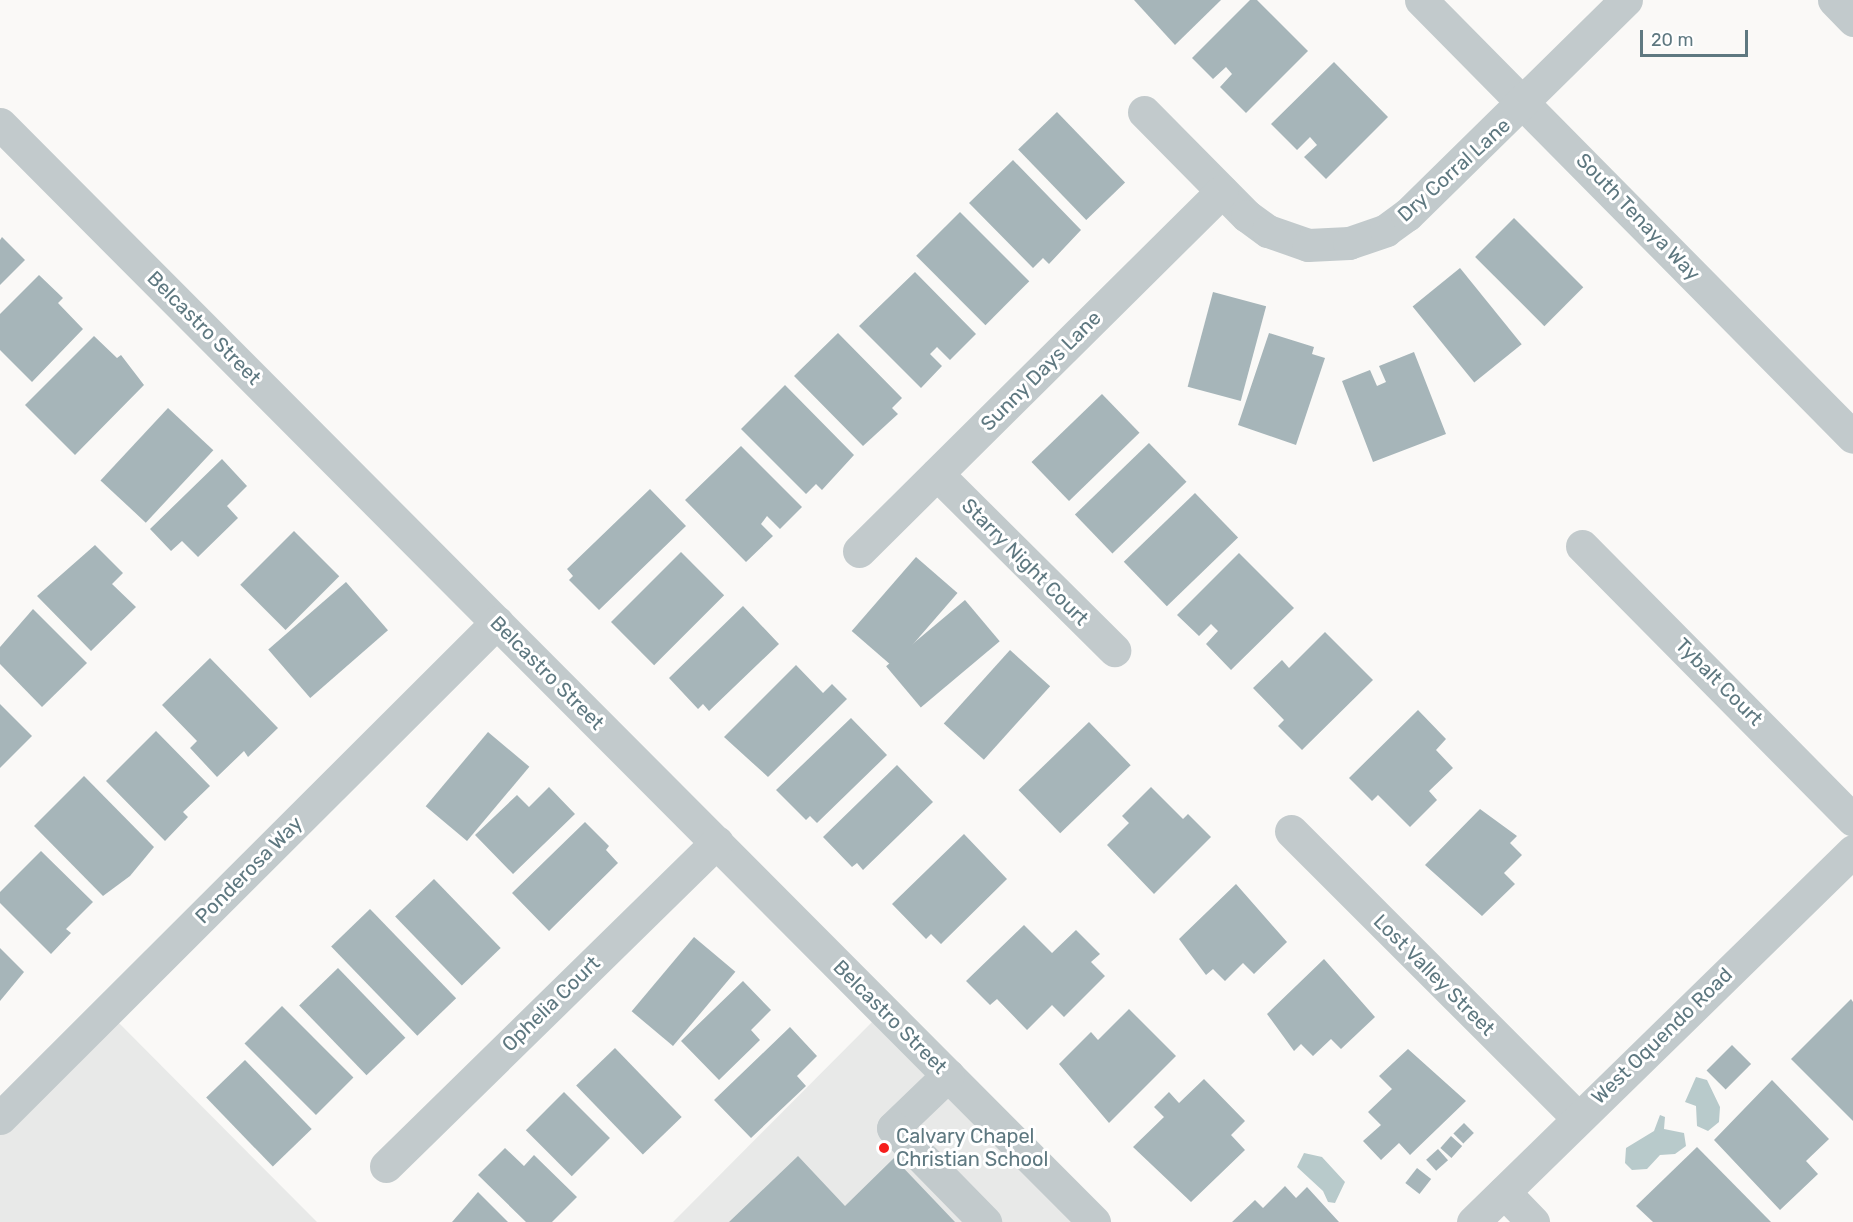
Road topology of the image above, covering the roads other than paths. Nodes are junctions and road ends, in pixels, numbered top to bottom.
1 (1420, 0) edge
2 (1626, 0) edge
3 (1834, 0) edge
4 (1853, 20) edge
5 (1527, 102) junction
6 (1144, 112) dead end
7 (0, 124) edge
8 (1222, 191) junction
9 (1853, 437) edge
10 (937, 474) junction
11 (1582, 546) dead end
12 (859, 551) dead end
13 (497, 622) junction
14 (1114, 650) dead end
15 (1853, 820) edge
16 (1291, 831) dead end
17 (717, 842) junction
18 (1853, 851) edge
19 (948, 1075) junction
20 (0, 1118) edge
21 (1578, 1118) junction
22 (386, 1166) dead end
23 (1504, 1192) junction
24 (985, 1222) edge
25 (1094, 1222) edge
26 (1473, 1222) edge
27 (1533, 1222) edge

1 - 5 street, South Tenaya Way
2 - 5 street, Dry Corral Lane
3 - 4 street
5 - 8 street, Dry Corral Lane
5 - 9 street, South Tenaya Way
6 - 8 street, Dry Corral Lane
7 - 13 street, Belcastro Street
8 - 10 street, Sunny Days Lane
10 - 12 street, Sunny Days Lane
10 - 14 street, Starry Night Court
11 - 15 street, Tybalt Court
13 - 17 street, Belcastro Street
13 - 20 street, Ponderosa Way
16 - 21 street, Lost Valley Street
17 - 19 street, Belcastro Street
17 - 22 street, Ophelia Court
18 - 21 street, West Oquendo Road
19 - 24 street
19 - 25 street, Belcastro Street
21 - 23 street, West Oquendo Road
23 - 26 street, West Oquendo Road
23 - 27 street

